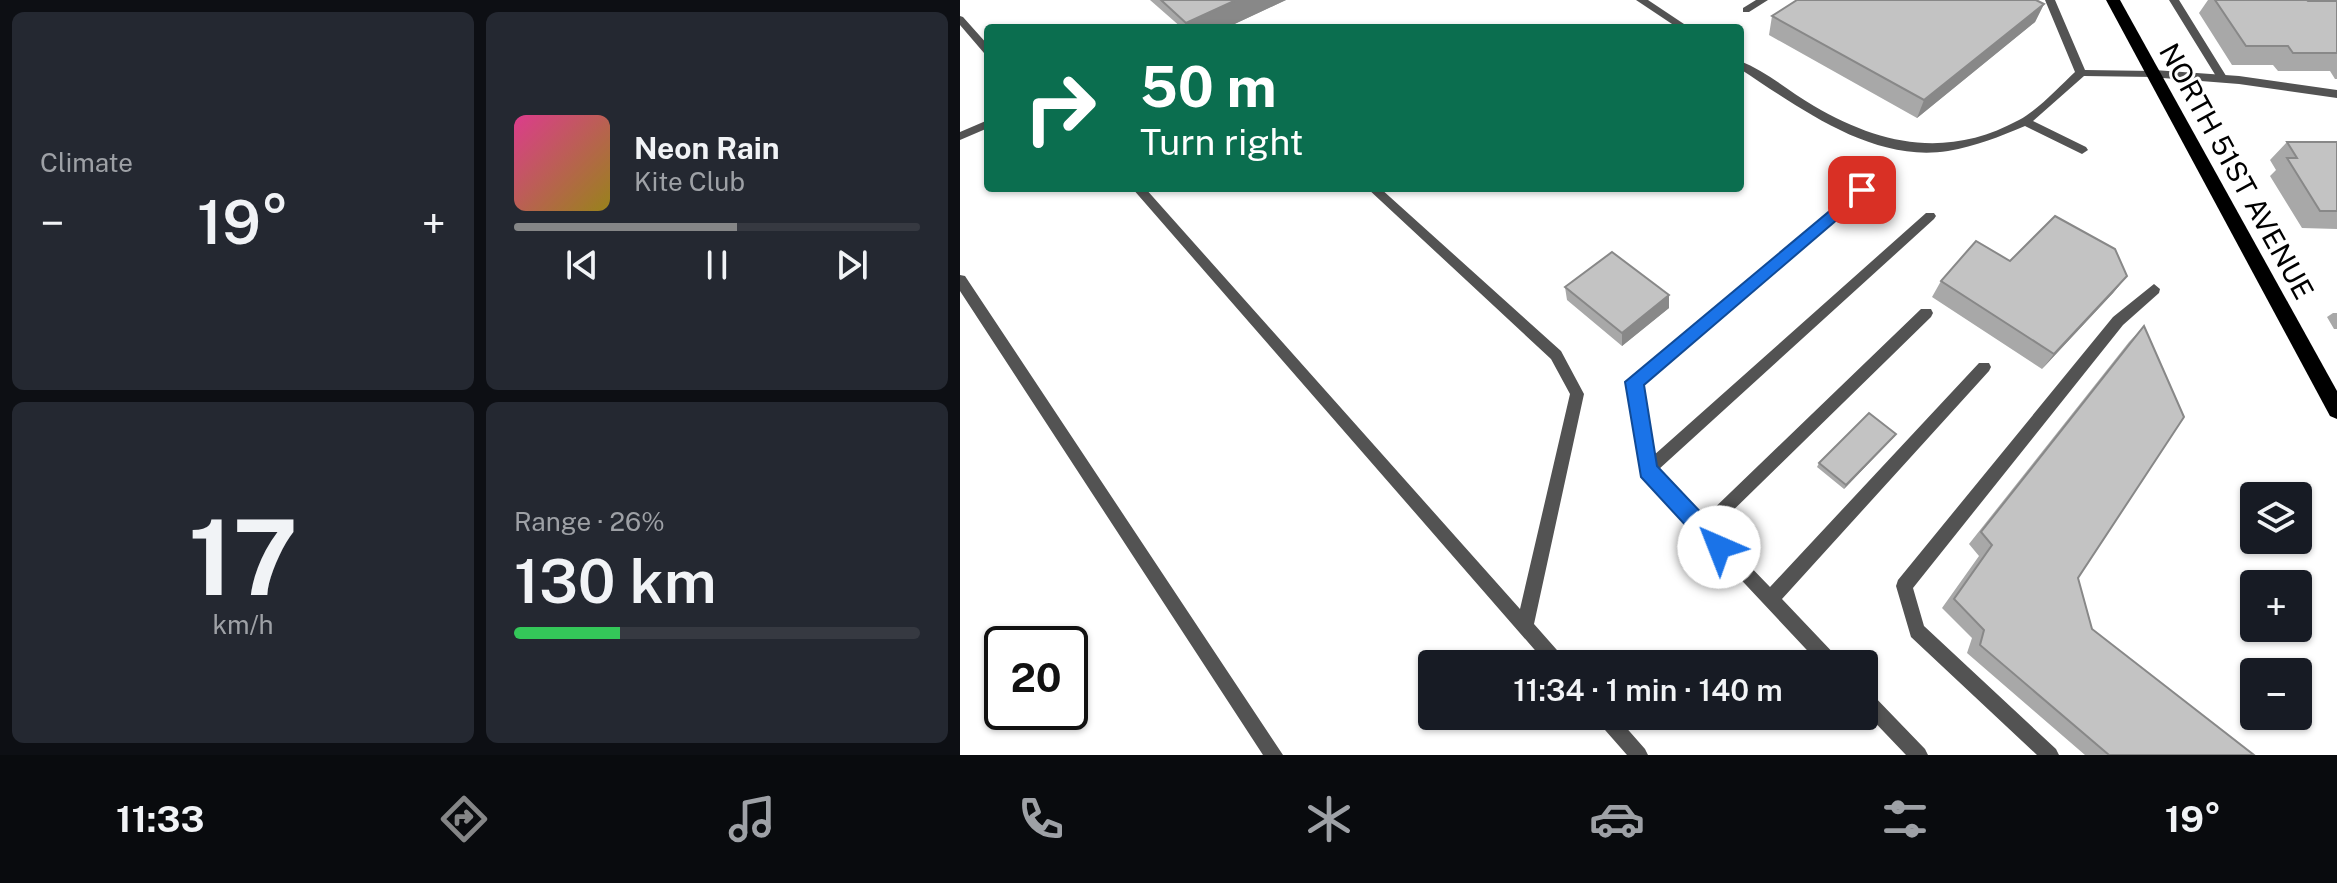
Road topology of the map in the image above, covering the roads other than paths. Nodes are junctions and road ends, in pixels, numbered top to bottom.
1 (1641, 0) edge
2 (1763, 0) edge
3 (2050, 0) edge
4 (2113, 0) edge
5 (2174, 0) edge
6 (1746, 10) dead end
7 (960, 19) edge
8 (1679, 24) edge
9 (984, 46) edge
10 (1744, 66) edge
11 (2081, 73) junction
12 (2154, 74) junction
13 (2223, 79) junction
14 (2337, 94) edge
15 (2025, 122) junction
16 (984, 126) edge
17 (960, 136) edge
18 (2082, 150) dead end
19 (1862, 190) dead end
20 (1142, 192) edge
21 (1377, 192) edge
22 (1930, 216) dead end
23 (960, 280) edge
24 (2154, 289) dead end
25 (1926, 313) dead end
26 (1984, 367) dead end
27 (2331, 387) edge
28 (2337, 410) edge
29 (1648, 470) junction
30 (1702, 530) junction
31 (1770, 600) junction
32 (1525, 626) junction
33 (1546, 650) edge
34 (1818, 650) edge
35 (1878, 713) edge
36 (1617, 730) edge
37 (1274, 755) edge
38 (1639, 755) edge
39 (1919, 755) edge
40 (2050, 755) edge

1 - 8 lane
2 - 6 lane
3 - 11 lane
4 - 12 main road, NORTH 51ST AVENUE
5 - 13 lane
7 - 9 lane
10 - 15 lane
11 - 12 lane
11 - 15 lane
12 - 13 street
12 - 27 main road, NORTH 51ST AVENUE
13 - 14 street
15 - 18 lane
16 - 17 lane
19 - 29 lane
20 - 32 lane
21 - 32 lane
22 - 29 lane
23 - 37 lane
24 - 40 lane
25 - 30 lane
26 - 31 lane
27 - 28 main road, NORTH 51ST AVENUE
29 - 30 lane
30 - 31 lane
31 - 34 lane
32 - 33 lane
35 - 39 lane
36 - 38 lane

